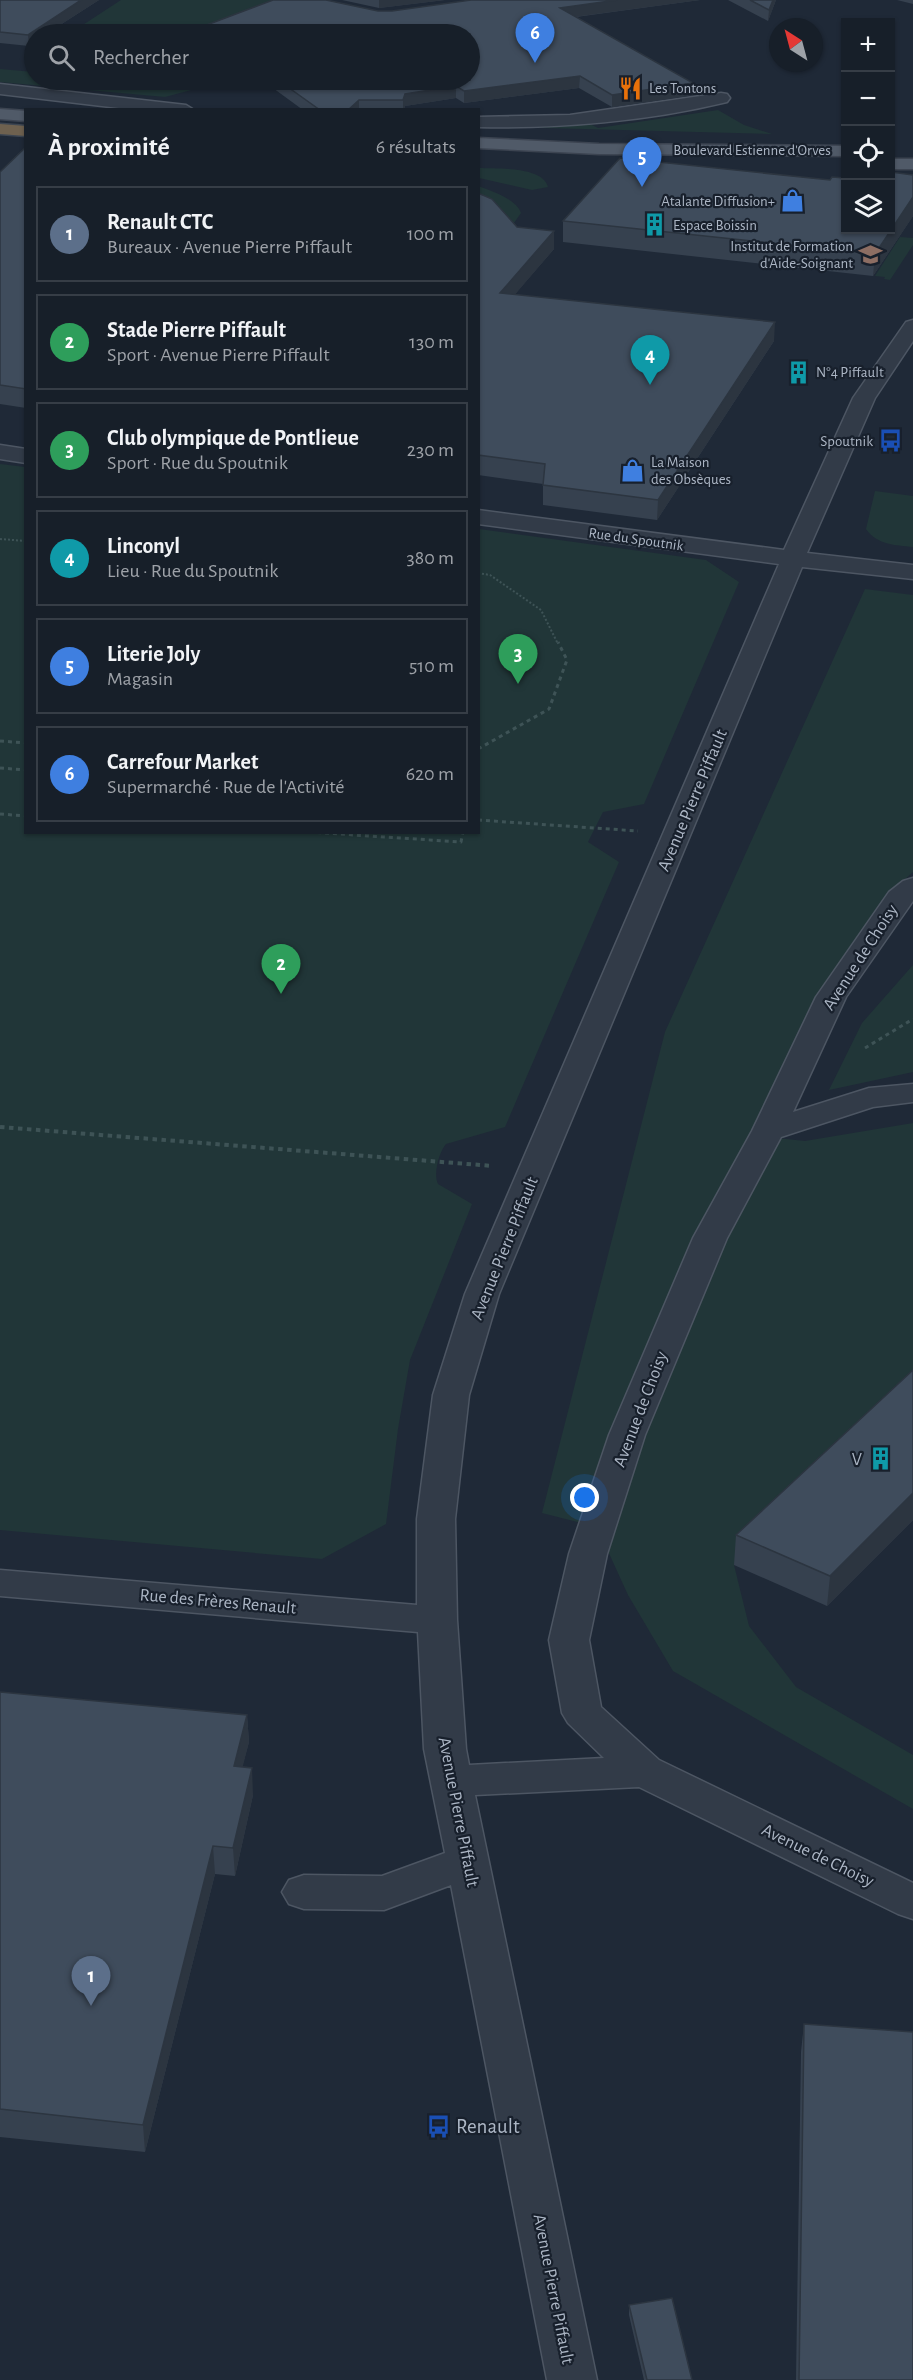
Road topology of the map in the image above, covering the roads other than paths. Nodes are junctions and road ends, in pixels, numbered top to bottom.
1 (0, 89) edge
2 (721, 98) dead end
3 (168, 108) edge
4 (0, 115) edge
5 (24, 117) edge
6 (480, 122) edge
7 (0, 129) edge
8 (24, 133) edge
9 (24, 133) edge
10 (0, 135) edge
11 (480, 142) edge
12 (895, 150) edge
13 (913, 150) edge
14 (841, 151) edge
15 (480, 156) edge
16 (841, 164) edge
17 (895, 164) edge
18 (913, 165) edge
19 (913, 326) edge
20 (0, 452) edge
21 (24, 456) edge
22 (480, 517) edge
23 (794, 558) junction
24 (913, 572) edge
25 (913, 887) edge
26 (913, 1093) edge
27 (768, 1131) junction
28 (0, 1583) edge
29 (436, 1620) junction
30 (644, 1771) junction
31 (451, 1780) junction
32 (468, 1862) junction
33 (304, 1892) dead end
34 (913, 1902) edge
35 (572, 2380) edge

1 - 3 street
2 - 6 street
4 - 5 highway
7 - 8 highway
9 - 10 main road
11 - 14 main road, Boulevard Estienne d'Orves
12 - 13 main road
15 - 16 main road, Boulevard Estienne d'Orves
17 - 18 street
19 - 23 street, Avenue Pierre Piffault
20 - 21 street
22 - 23 street, Rue du Spoutnik
23 - 24 street, Rue du Spoutnik
23 - 29 street, Avenue Pierre Piffault
25 - 27 street, Avenue de Choisy
26 - 27 street
27 - 30 street, Avenue de Choisy
28 - 29 street, Rue des Frères Renault
29 - 31 street, Avenue Pierre Piffault
30 - 31 street
30 - 34 street, Avenue de Choisy
31 - 32 street, Avenue Pierre Piffault
32 - 33 street
32 - 35 street, Avenue Pierre Piffault

